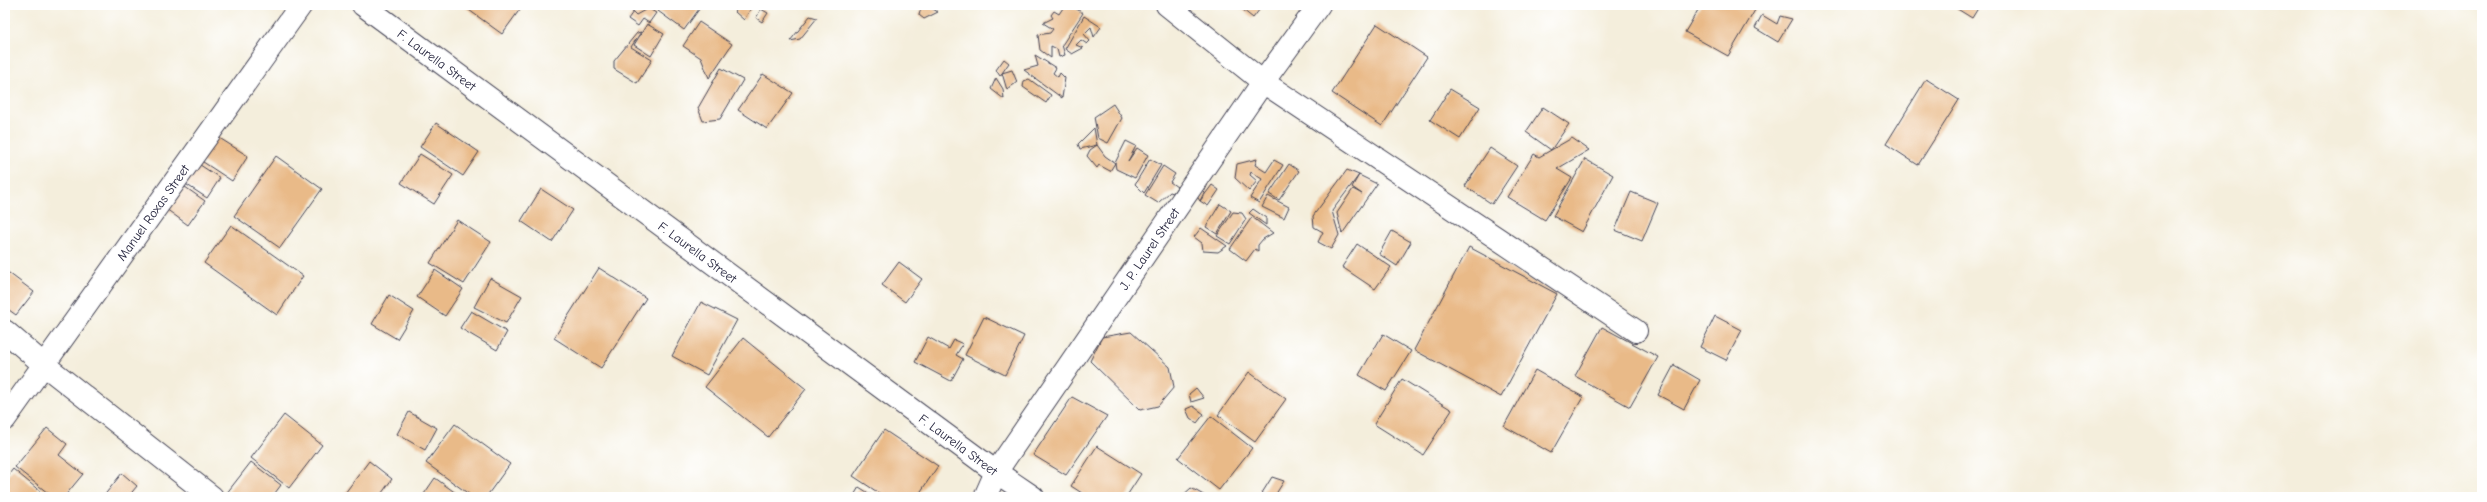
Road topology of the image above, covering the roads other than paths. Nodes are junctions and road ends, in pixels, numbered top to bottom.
1 (301, 5) edge
2 (363, 5) edge
3 (1167, 5) edge
4 (1319, 5) edge
5 (1263, 82) junction
6 (5, 331) edge
7 (1636, 331) dead end
8 (43, 364) junction
9 (5, 419) edge
10 (996, 472) junction
11 (212, 497) edge
12 (985, 497) edge
13 (1033, 497) edge

1 - 8 street, Manuel Roxas Street
2 - 10 street, F. Laurella Street
3 - 5 street
4 - 5 street, J. P. Laurel Street
5 - 7 street
5 - 10 street, J. P. Laurel Street
6 - 8 street
8 - 9 street, Manuel Roxas Street
8 - 11 street
10 - 12 street, J. P. Laurel Street
10 - 13 street, F. Laurella Street

